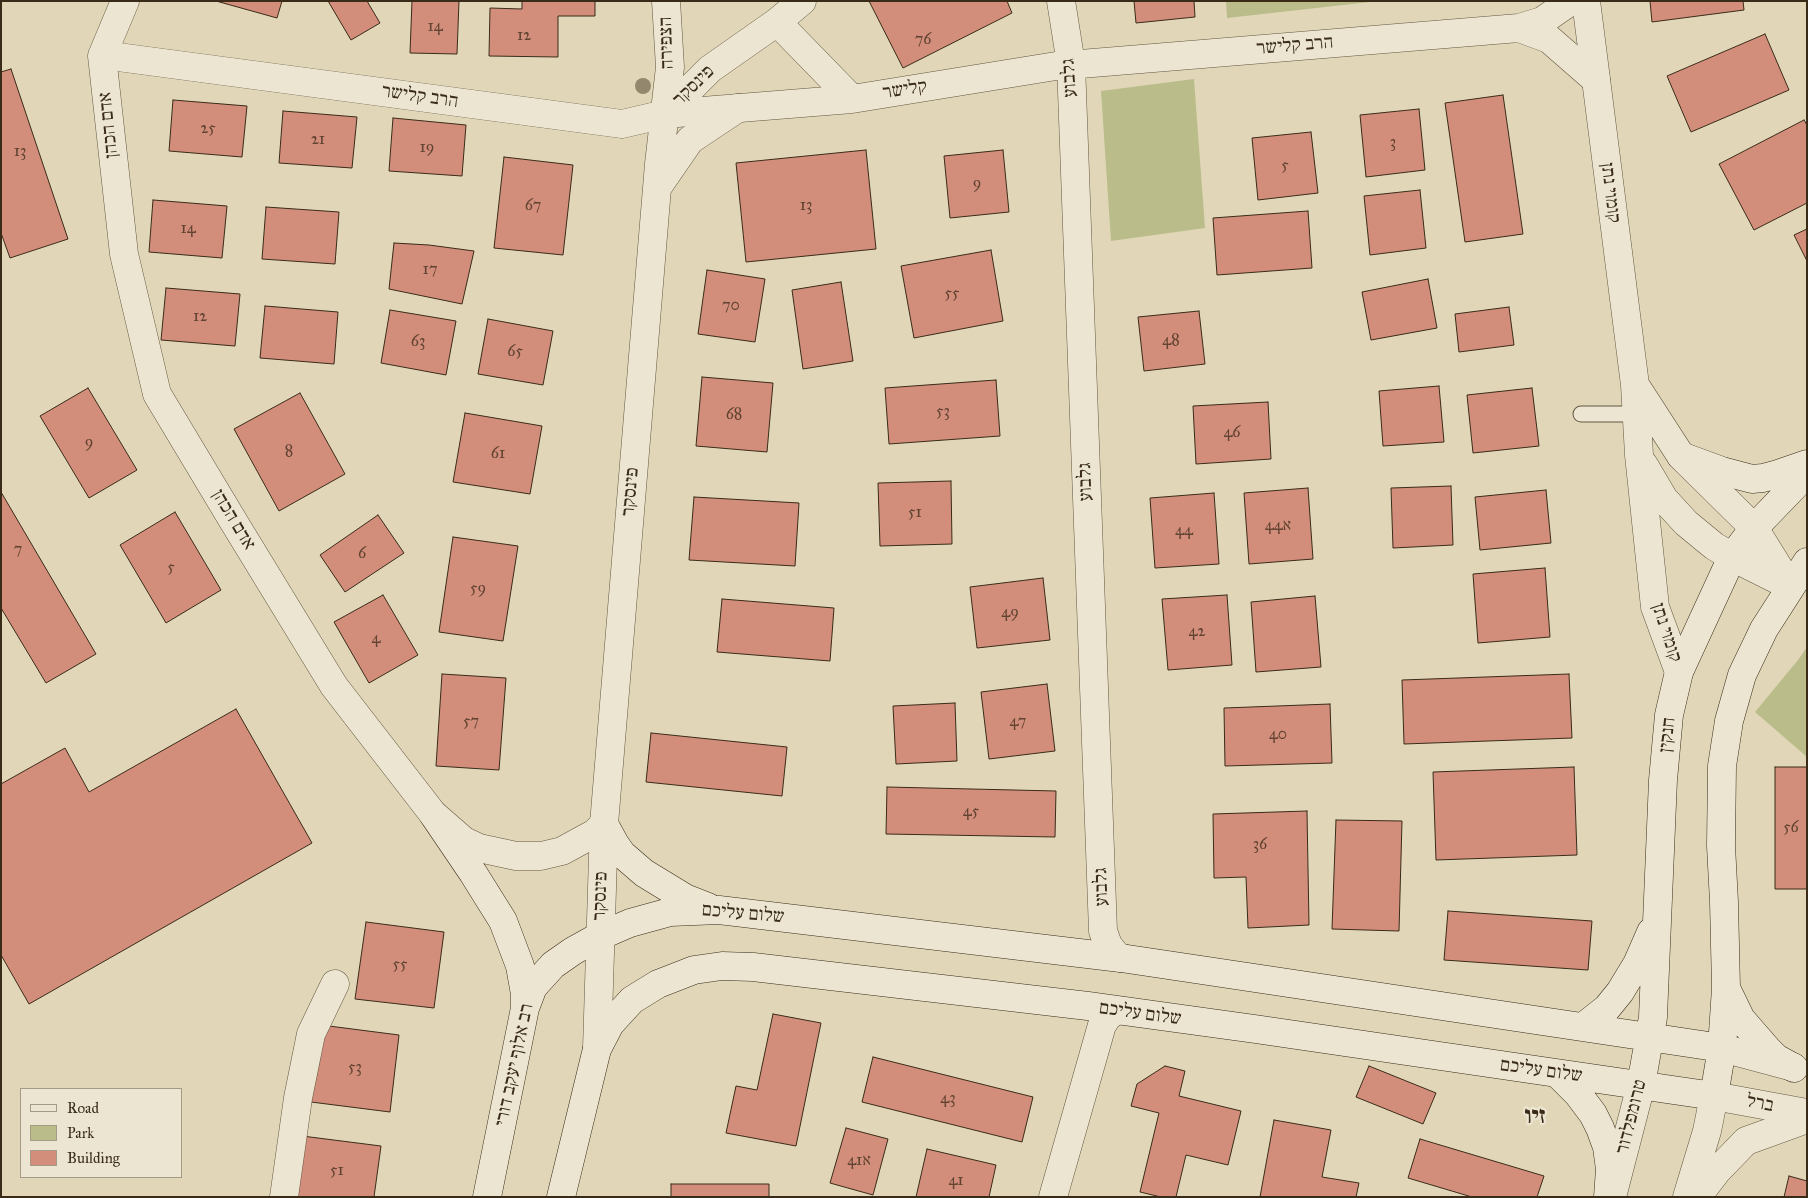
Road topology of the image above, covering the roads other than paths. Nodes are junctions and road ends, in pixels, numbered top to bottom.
1 (125, 1) edge
2 (666, 1) edge
3 (802, 1) edge
4 (1061, 1) edge
5 (1572, 1) edge
6 (1586, 1) edge
7 (777, 22) junction
8 (1519, 28) junction
9 (102, 56) junction
10 (1070, 64) junction
11 (1596, 80) junction
12 (852, 99) junction
13 (738, 108) junction
14 (666, 114) junction
15 (657, 188) junction
16 (1635, 385) junction
17 (1581, 414) dead end
18 (1637, 414) junction
19 (1639, 455) junction
20 (1681, 456) junction
21 (1807, 464) edge
22 (1807, 473) edge
23 (1754, 528) junction
24 (1732, 558) junction
25 (1807, 562) edge
26 (1790, 586) junction
27 (1679, 672) junction
28 (433, 814) junction
29 (604, 824) junction
30 (719, 910) junction
31 (1658, 914) junction
32 (600, 936) junction
33 (1121, 958) junction
34 (335, 984) dead end
35 (1726, 988) junction
36 (525, 1008) junction
37 (1116, 1011) junction
38 (1583, 1027) junction
39 (1650, 1037) junction
40 (1722, 1048) junction
41 (597, 1049) junction
42 (1801, 1069) edge
43 (1558, 1074) junction
44 (1640, 1085) junction
45 (1714, 1096) junction
46 (1807, 1114) edge
47 (1807, 1119) edge
48 (284, 1197) edge
49 (487, 1197) edge
50 (561, 1197) edge
51 (1053, 1197) edge
52 (1610, 1197) edge
53 (1687, 1197) edge
54 (1697, 1197) edge

1 - 9 street, אדם הכהן
2 - 14 street, הצפירה
3 - 7 street, פינסקר
4 - 10 street, גלבוע
5 - 8 street, הרב קלישר
6 - 11 street, קומוי נתן
7 - 12 street
7 - 14 street, פינסקר
8 - 10 street, הרב קלישר
8 - 11 street, הרב קלישר
9 - 14 street, הרב קלישר
9 - 28 street, אדם הכהן
10 - 12 street, קלישר
10 - 33 street, גלבוע
11 - 16 street, קומוי נתן
12 - 13 street, קלישר
13 - 14 street, הרב קלישר
13 - 15 street
14 - 15 street, פינסקר
15 - 29 street, פינסקר
16 - 18 street, קומוי נתן
16 - 20 street, קומוי נתן
17 - 18 lane
18 - 19 street, קומוי נתן
19 - 24 street
19 - 27 street, קומוי נתן
20 - 21 street
20 - 23 street, קומוי נתן
22 - 23 street, חנקין
23 - 24 street, חנקין
23 - 26 street, קומוי נתן
24 - 26 street
24 - 27 street, חנקין
25 - 26 street
26 - 35 street
27 - 31 street, חנקין
28 - 29 street, אדם הכהן
28 - 36 street
29 - 30 street
29 - 32 street, פינסקר
30 - 32 street, שלום עליכם
30 - 33 street, שלום עליכם
31 - 38 street
31 - 39 street, חנקין
32 - 36 street, רב אלוף יעקב דורי
32 - 41 street, פינסקר
33 - 38 street, שלום עליכם
34 - 48 street
35 - 40 street
35 - 42 street
36 - 49 street, רב אלוף יעקב דורי
37 - 41 street, שלום עליכם
37 - 43 street, שלום עליכם
37 - 51 street
38 - 39 street, שלום עליכם
39 - 40 street, שלום עליכם
39 - 44 street, טרומפלדור
40 - 42 street
40 - 45 street
41 - 50 street
43 - 44 street, שלום עליכם
43 - 52 street
44 - 45 street, שלום עליכם
44 - 52 street, טרומפלדור
45 - 46 street, ברל
45 - 53 street
47 - 54 street

